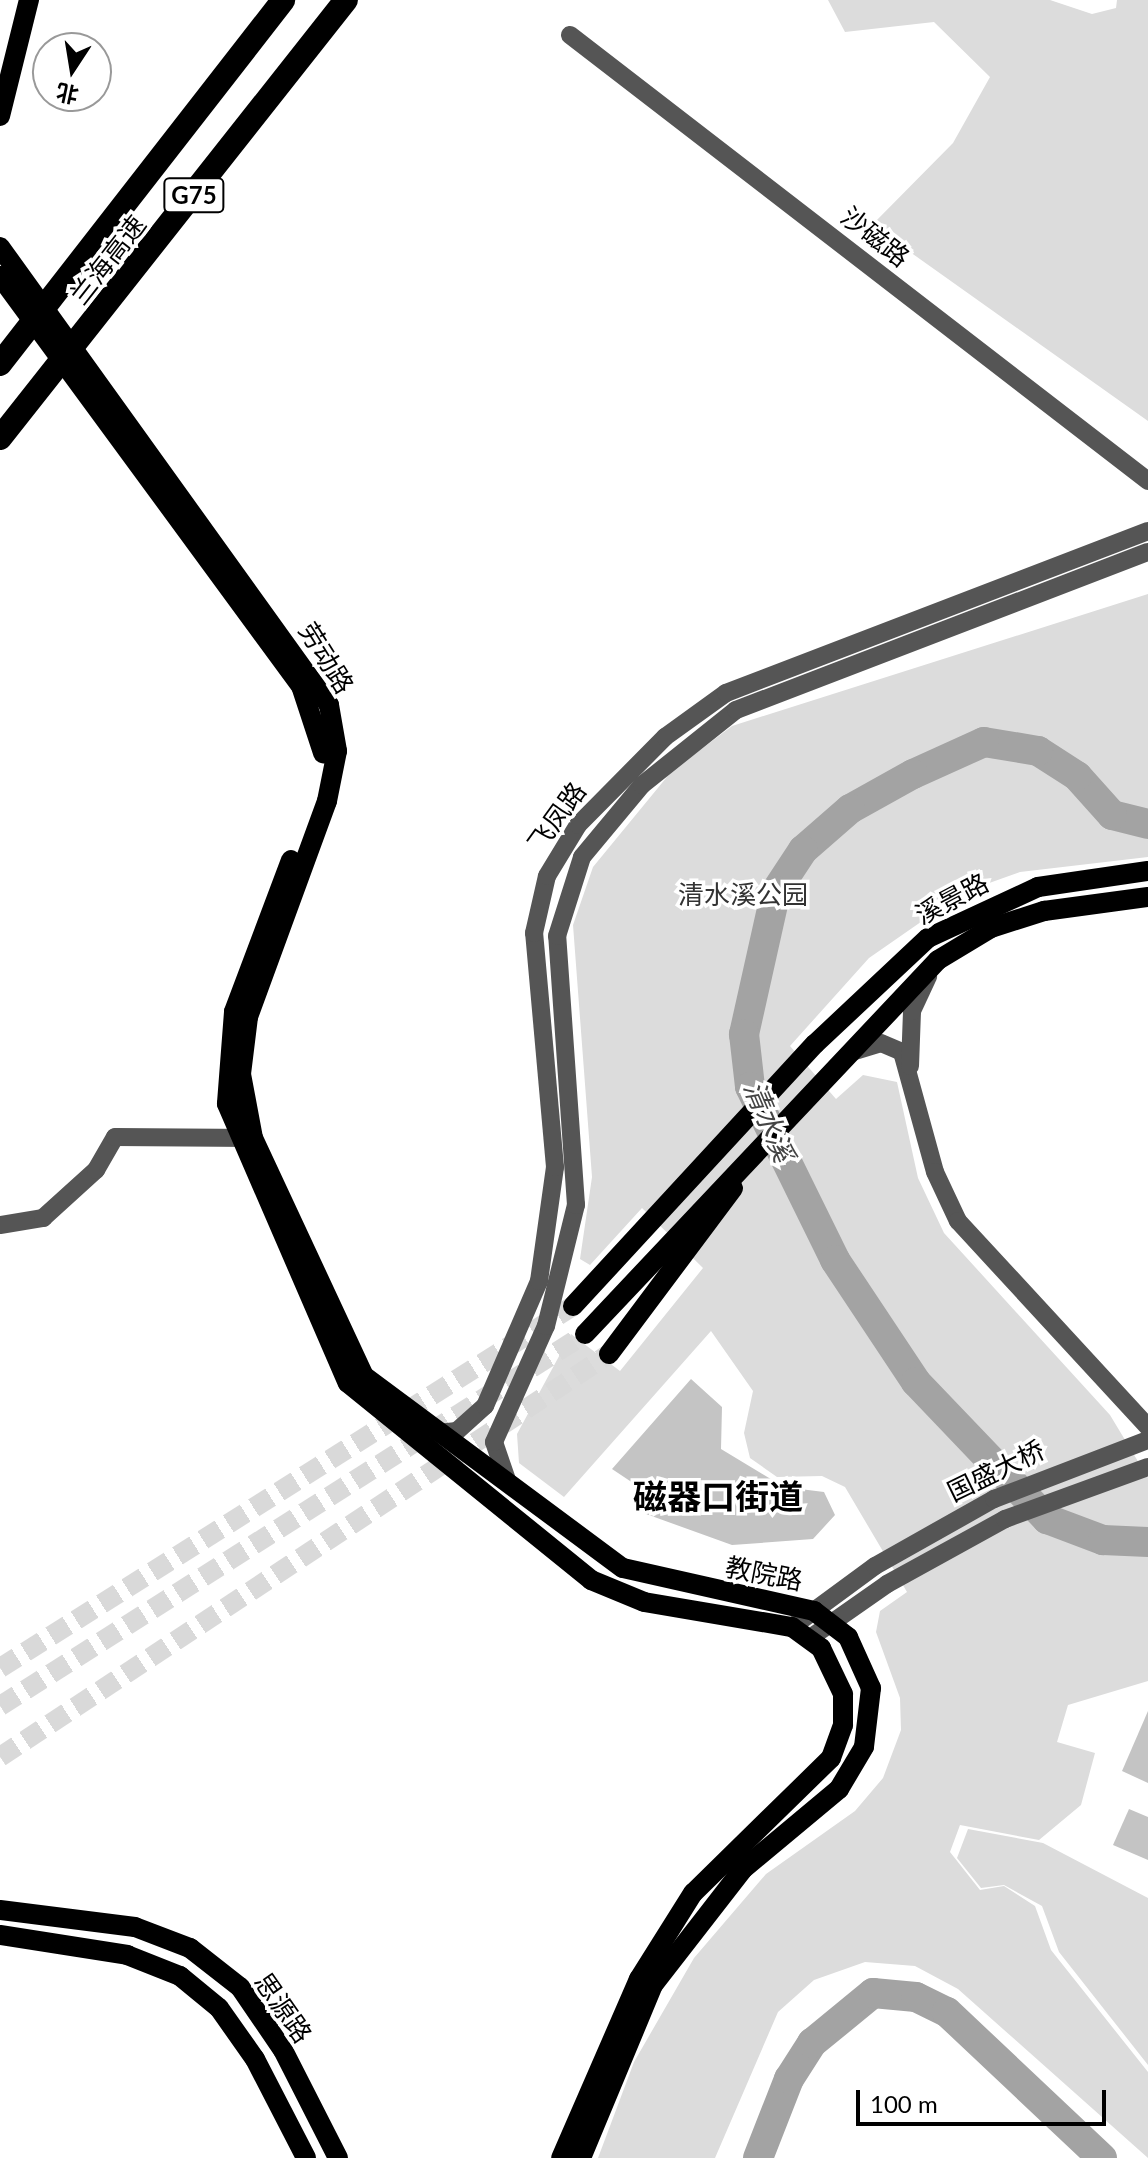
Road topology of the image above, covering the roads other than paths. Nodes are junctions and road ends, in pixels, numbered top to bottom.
1 (16, 0) edge
2 (29, 0) edge
3 (283, 0) edge
4 (346, 0) edge
5 (570, 35) dead end
6 (0, 71) edge
7 (0, 116) edge
8 (0, 247) edge
9 (7, 278) edge
10 (0, 364) edge
11 (0, 438) edge
12 (1148, 481) edge
13 (1148, 531) edge
14 (1148, 552) edge
15 (1148, 871) edge
16 (1148, 897) edge
17 (938, 960) junction
18 (839, 1062) junction
19 (910, 1069) junction
20 (245, 1138) junction
21 (762, 1145) junction
22 (0, 1225) edge
23 (573, 1306) tunnel mouth
24 (585, 1334) tunnel mouth
25 (609, 1354) tunnel mouth
26 (1148, 1427) edge
27 (438, 1433) junction
28 (1148, 1440) edge
29 (1148, 1467) edge
30 (510, 1486) junction
31 (823, 1616) junction
32 (792, 1627) junction
33 (810, 1638) junction
34 (0, 1910) edge
35 (0, 1935) edge
36 (306, 2158) edge
37 (338, 2158) edge
38 (561, 2158) edge
39 (581, 2158) edge

1 - 6 main road
2 - 7 main road
3 - 10 highway, 兰海高速 / G75
4 - 11 highway, 兰海高速 / G75
5 - 12 street, 沙磁路
8 - 9 main road, 劳动路
9 - 20 main road, 劳动路
13 - 27 street, 飞凤路
14 - 30 street, 飞凤路
15 - 23 main road, 溪景路
16 - 17 main road, 溪景路
17 - 18 main road, 溪景路
17 - 19 street
18 - 19 street
18 - 21 main road, 溪景路
19 - 26 street
20 - 22 street
20 - 27 main road, 教院路
20 - 32 main road, 教院路
21 - 24 main road
21 - 25 main road
27 - 30 main road, 教院路
28 - 31 street, 国盛大桥
29 - 31 street, 国盛大桥
30 - 31 main road, 教院路
31 - 32 street
31 - 33 street
31 - 39 main road
32 - 33 main road, 教院路
33 - 38 main road, 教院路
34 - 37 main road, 思源路
35 - 36 main road, 思源路

